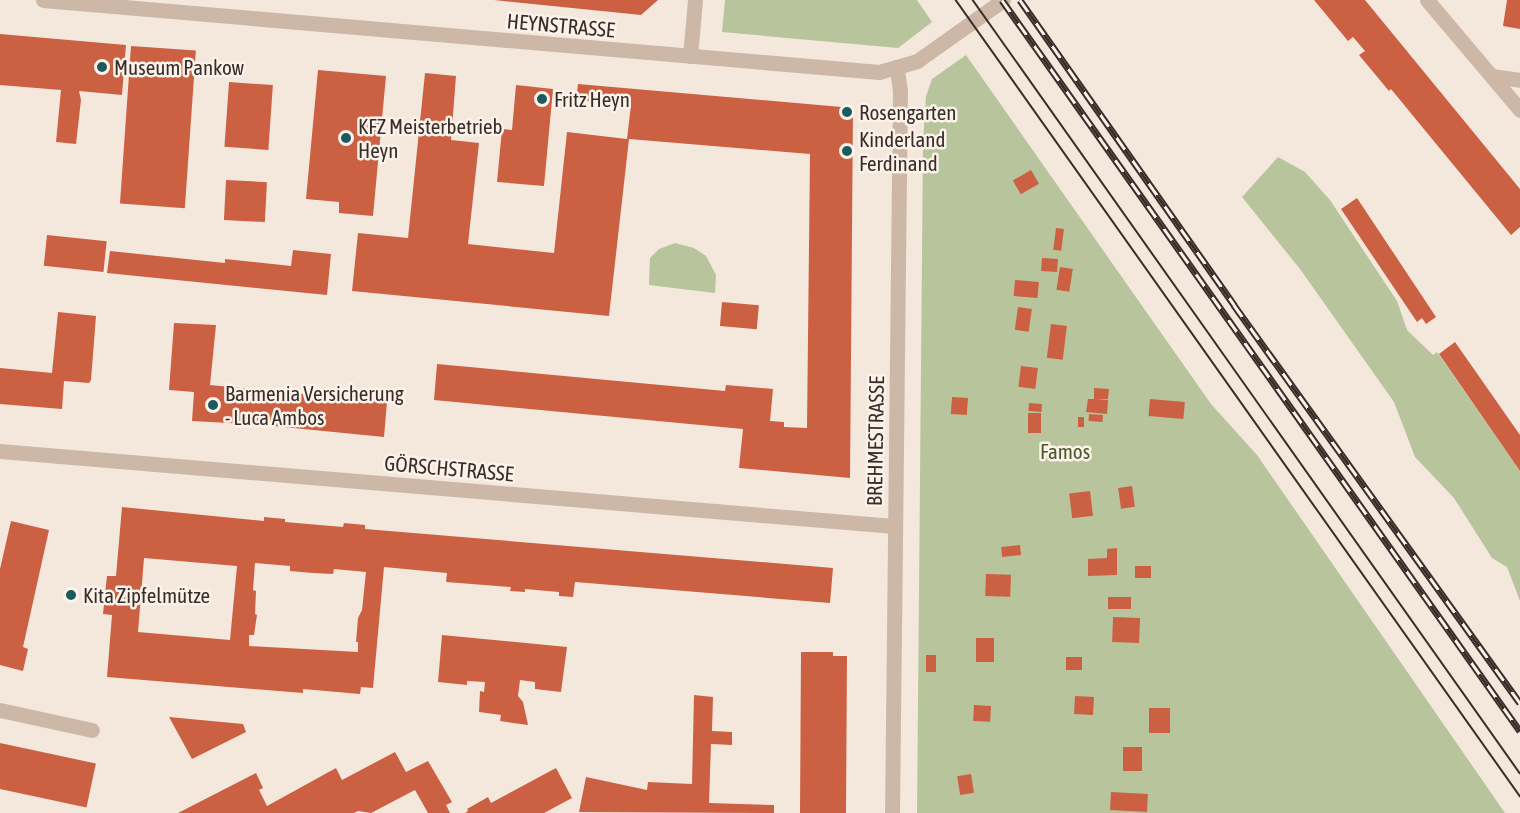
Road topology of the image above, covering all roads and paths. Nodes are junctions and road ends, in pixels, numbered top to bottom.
1 (43, 0) edge
2 (695, 0) edge
3 (1003, 0) edge
4 (1427, 0) edge
5 (690, 56) junction
6 (897, 69) junction
7 (1492, 76) junction
8 (1520, 80) edge
9 (1520, 110) edge
10 (0, 451) edge
11 (894, 526) junction
12 (0, 710) edge
13 (92, 729) dead end
14 (892, 813) edge

1 - 5 street, HEYNSTRASSE
2 - 5 street
3 - 6 street
4 - 7 street
5 - 6 street, HEYNSTRASSE
6 - 11 street, BREHMESTRASSE
7 - 8 street
7 - 9 street
10 - 11 street, GÖRSCHSTRASSE
11 - 14 street, BREHMESTRASSE
12 - 13 street

